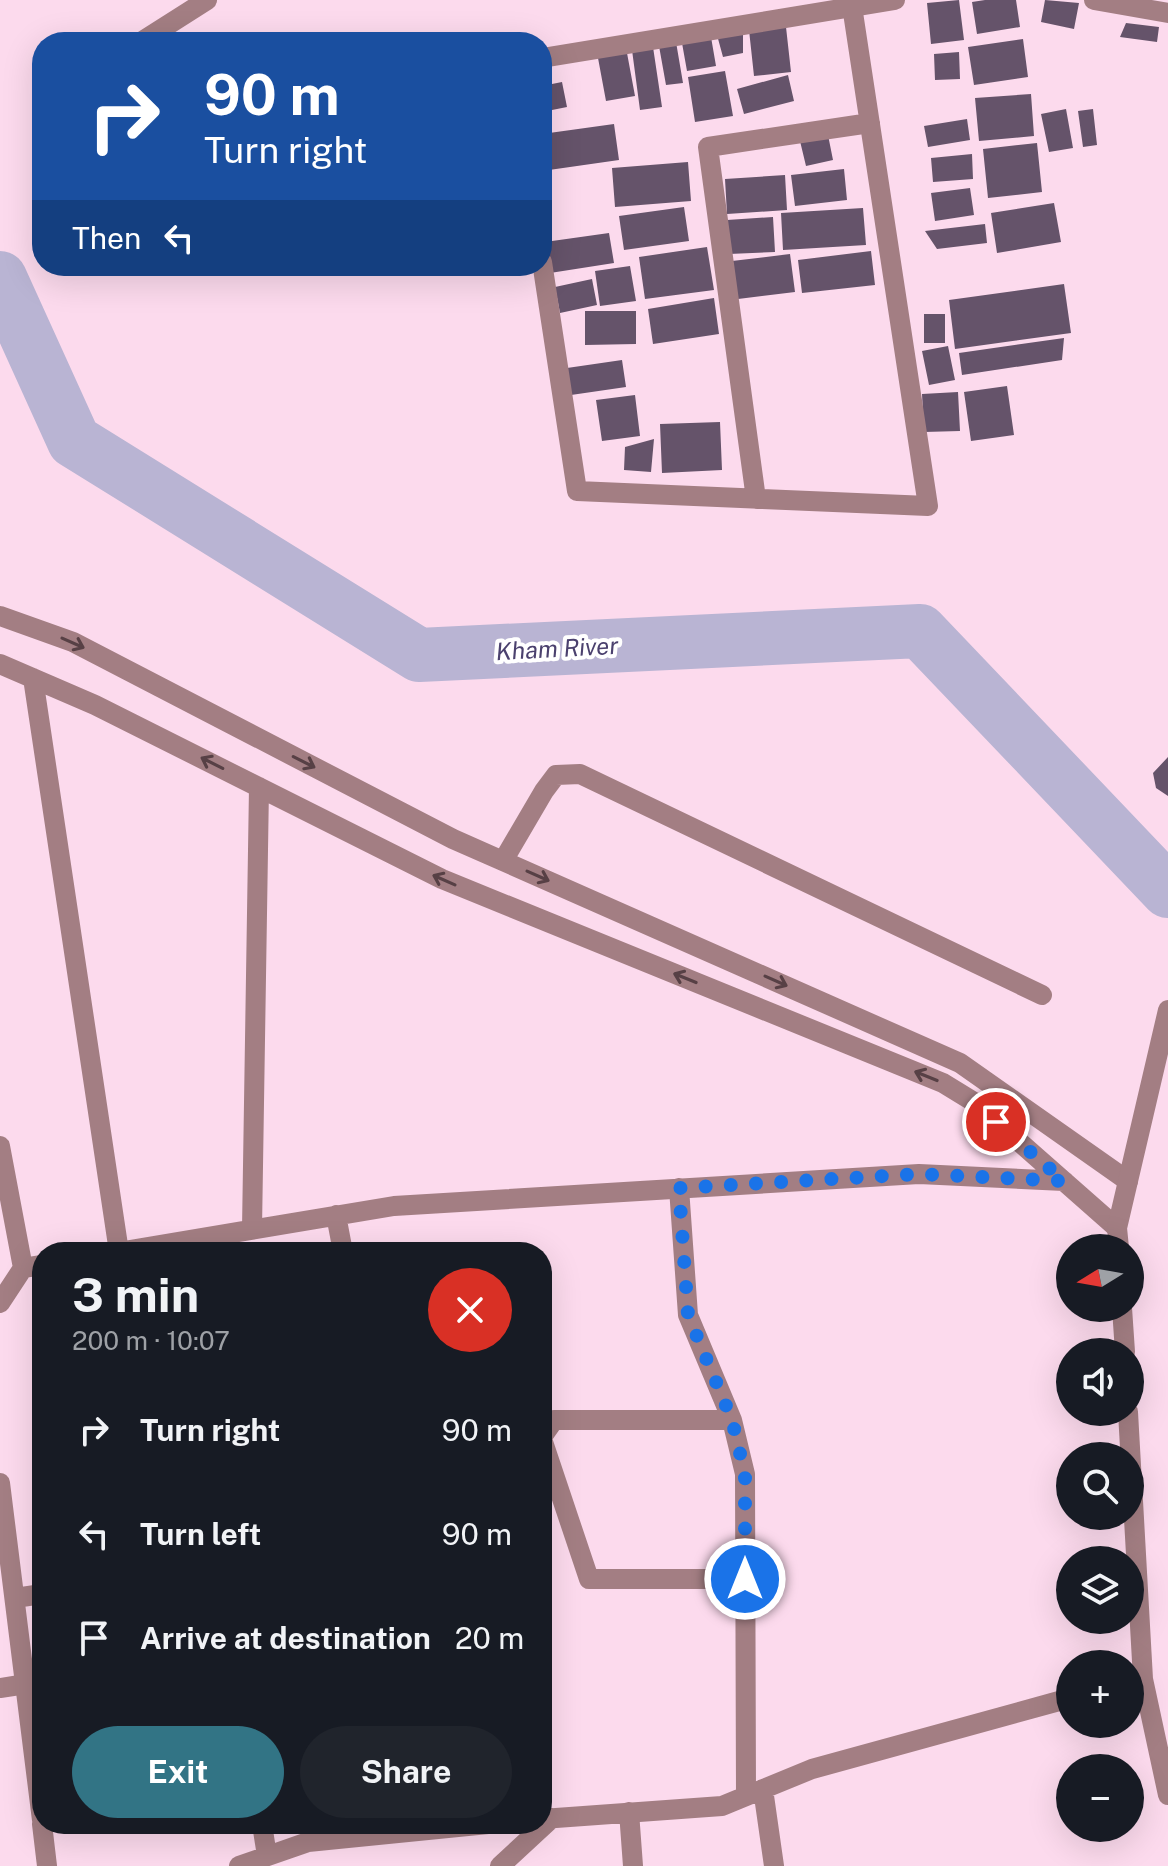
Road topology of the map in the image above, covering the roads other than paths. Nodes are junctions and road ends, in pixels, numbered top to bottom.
1 (207, 0) edge
2 (895, 0) edge
3 (1100, 1) edge
4 (852, 6) junction
5 (1168, 13) edge
6 (157, 32) edge
7 (552, 56) edge
8 (870, 123) junction
9 (544, 276) edge
10 (756, 499) junction
11 (0, 616) edge
12 (0, 664) edge
13 (33, 678) junction
14 (259, 787) junction
15 (503, 861) junction
16 (1042, 995) dead end
17 (1168, 1010) edge
18 (0, 1146) edge
19 (1064, 1181) junction
20 (1128, 1181) junction
21 (679, 1188) junction
22 (336, 1215) junction
23 (252, 1229) junction
24 (1114, 1234) edge
25 (1119, 1234) edge
26 (118, 1242) edge
27 (195, 1242) edge
28 (341, 1242) edge
29 (32, 1266) edge
30 (0, 1303) edge
31 (732, 1420) junction
32 (552, 1423) edge
33 (1128, 1426) edge
34 (552, 1468) edge
35 (0, 1483) edge
36 (745, 1579) junction
37 (32, 1595) edge
38 (15, 1598) junction
39 (1136, 1650) edge
40 (26, 1684) junction
41 (0, 1688) edge
42 (1056, 1702) edge
43 (1144, 1707) edge
44 (32, 1736) edge
45 (754, 1793) junction
46 (1168, 1795) edge
47 (629, 1812) junction
48 (552, 1818) edge
49 (43, 1834) edge
50 (264, 1834) edge
51 (388, 1834) edge
52 (531, 1834) edge
53 (267, 1856) junction
54 (47, 1866) edge
55 (239, 1866) edge
56 (500, 1866) edge
57 (633, 1866) edge
58 (774, 1866) edge

1 - 6 street
2 - 4 street
3 - 5 street
4 - 7 street
4 - 8 street
8 - 10 street
8 - 10 street
9 - 10 street
11 -> 15 street
12 - 13 street
14 -> 13 street
13 - 26 street
19 -> 14 street
14 - 23 street
15 - 16 street
15 -> 20 street
17 - 20 street
18 - 29 street
19 - 21 street
19 - 24 street
20 - 25 street
21 - 22 street
21 - 31 street
22 - 23 street
22 - 28 street
23 - 27 street
29 - 30 street
31 - 32 street
31 - 36 street
33 - 39 street
34 - 36 street
35 - 38 street
36 - 45 street
37 - 38 street
38 - 40 street
40 - 41 street
40 - 44 street
42 - 45 street
43 - 46 street
45 - 47 street
45 - 58 street
47 - 48 street
47 - 57 street
49 - 54 street
50 - 53 street
51 - 53 street
52 - 56 street
53 - 55 street

